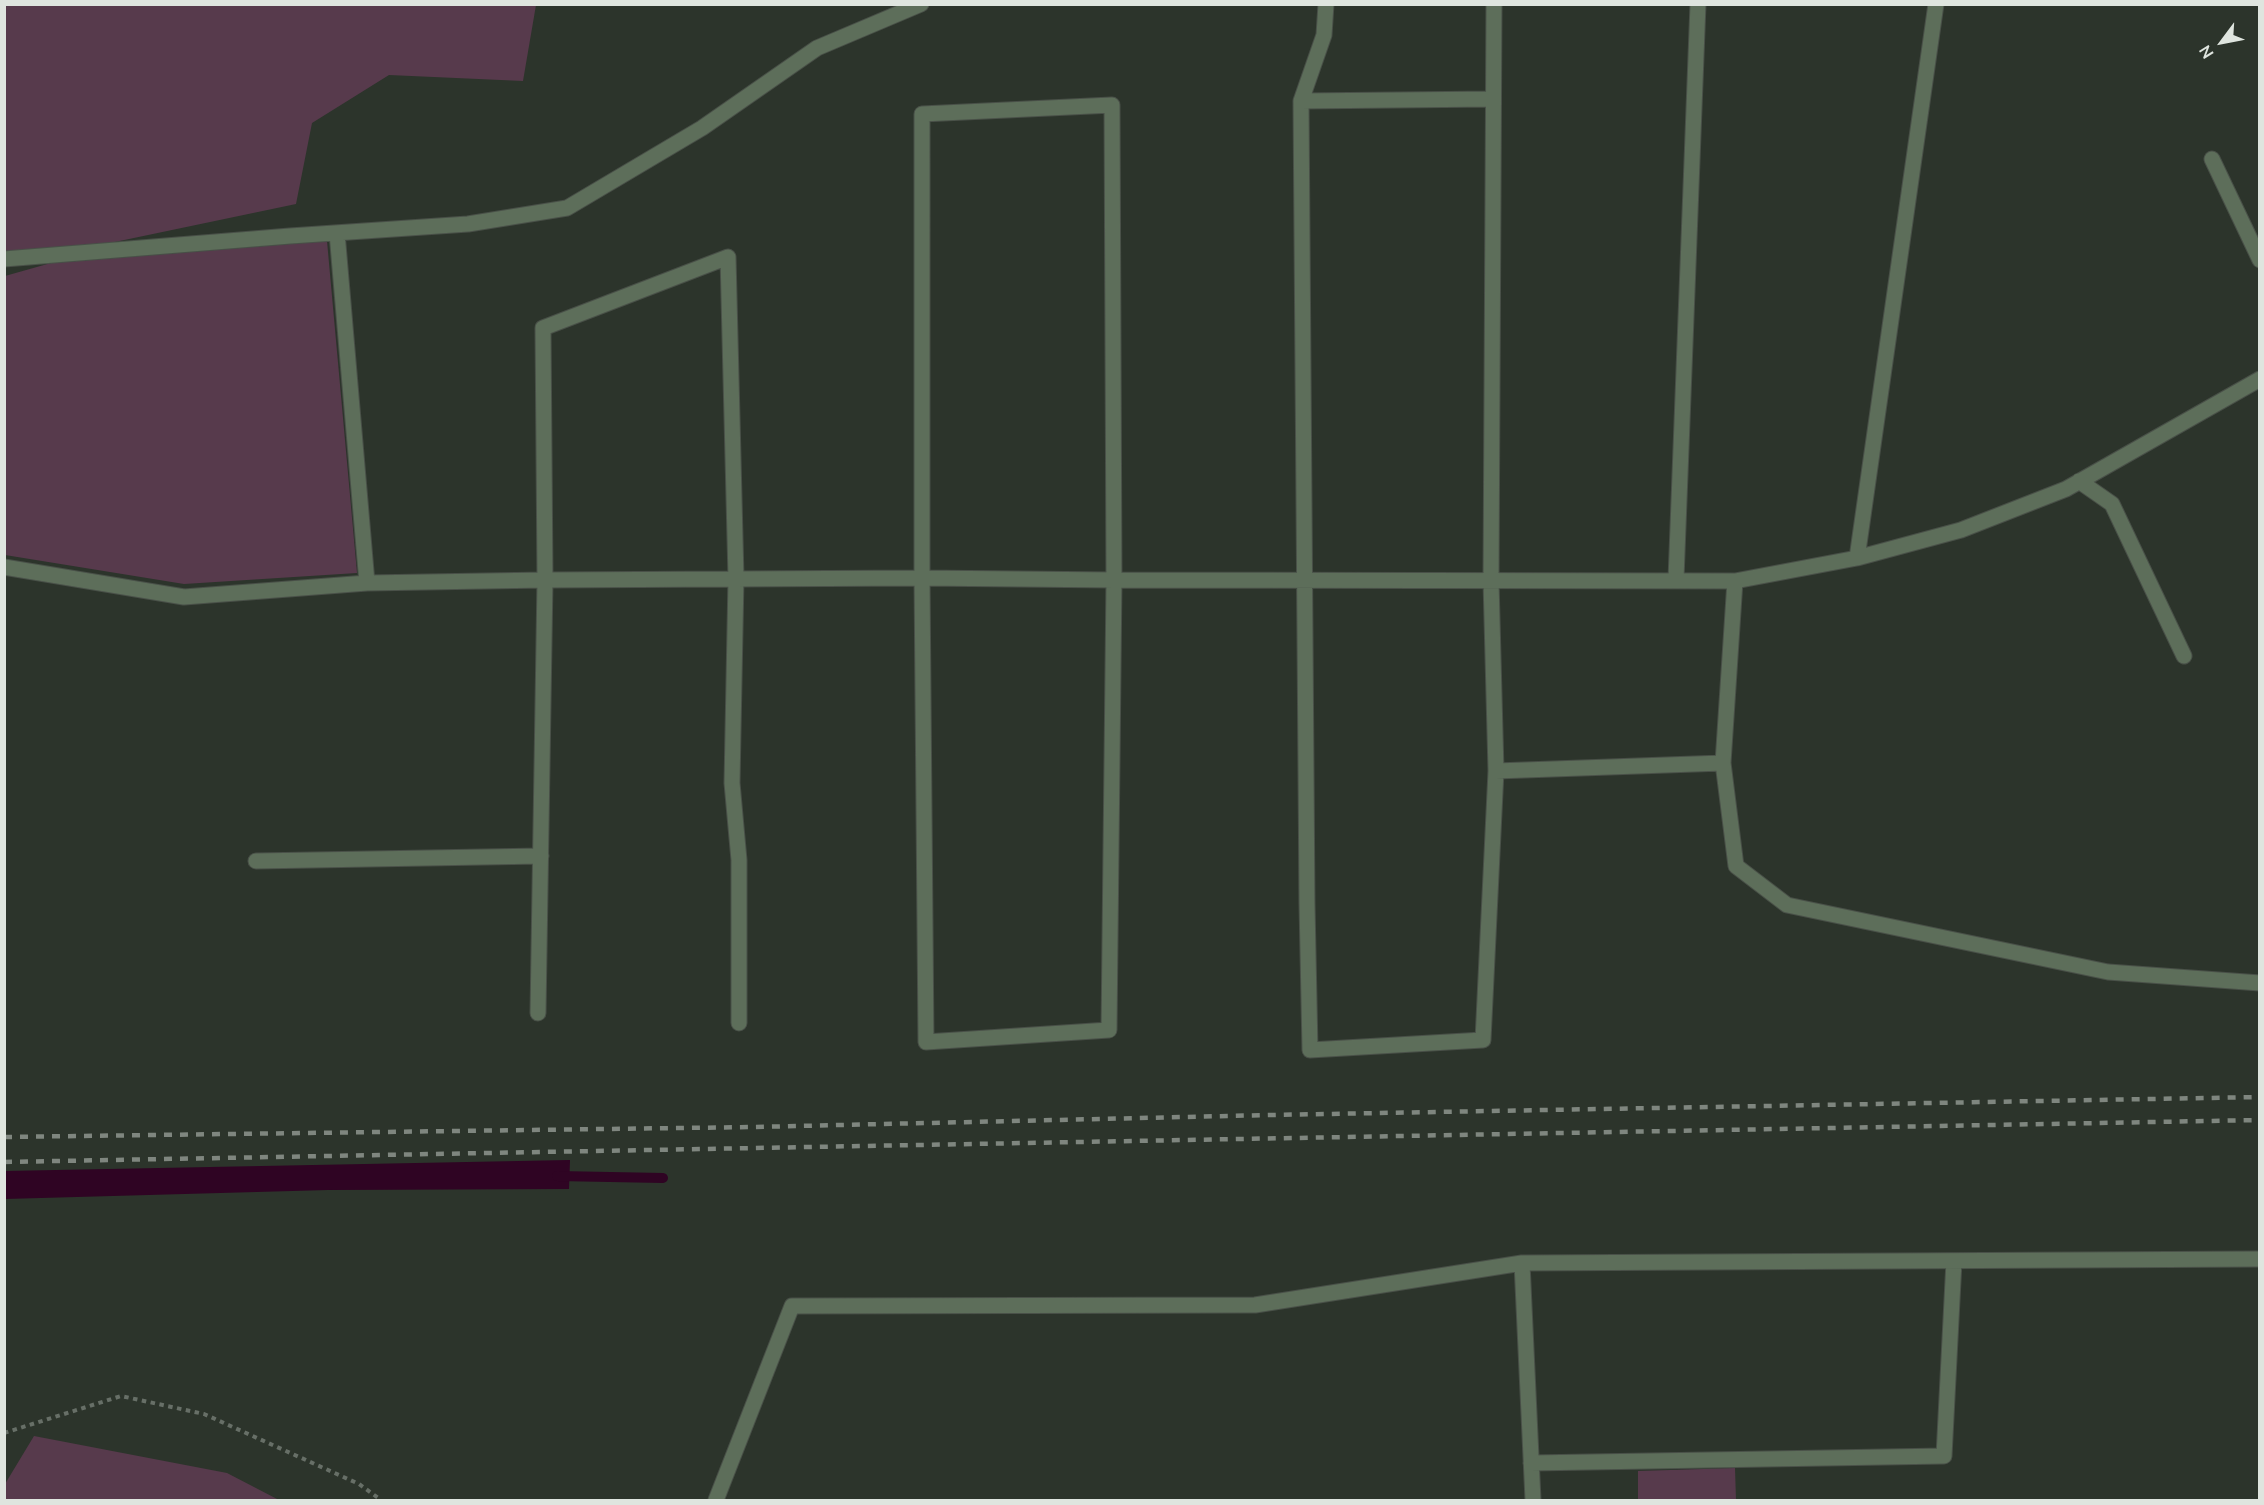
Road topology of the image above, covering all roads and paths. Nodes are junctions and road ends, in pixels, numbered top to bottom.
1 (921, 4) edge
2 (1326, 4) edge
3 (1494, 4) edge
4 (1698, 4) edge
5 (1936, 4) edge
6 (1492, 99) junction
7 (1301, 101) junction
8 (2212, 159) dead end
9 (337, 233) junction
10 (4, 259) edge
11 (2259, 260) edge
12 (2259, 378) edge
13 (2079, 481) junction
14 (1857, 558) junction
15 (4, 567) edge
16 (736, 578) junction
17 (922, 578) junction
18 (1676, 579) junction
19 (545, 580) junction
20 (1114, 580) junction
21 (1305, 580) junction
22 (1491, 581) junction
23 (1735, 581) junction
24 (367, 583) junction
25 (2184, 656) dead end
26 (1724, 762) junction
27 (1497, 771) junction
28 (541, 856) junction
29 (256, 861) dead end
30 (2259, 983) edge
31 (538, 1013) dead end
32 (739, 1023) dead end
33 (2259, 1259) edge
34 (1954, 1261) junction
35 (1522, 1263) junction
36 (4, 1433) edge
37 (1532, 1462) junction
38 (381, 1500) edge
39 (716, 1500) edge
40 (1533, 1500) edge

1 - 9 street
2 - 7 street
3 - 6 street
4 - 18 street
5 - 14 street
6 - 7 street
6 - 22 street
7 - 21 street
8 - 11 street
9 - 10 street
9 - 24 street
12 - 13 street
13 - 14 street
13 - 25 street
14 - 23 street
15 - 24 street
16 - 17 street
16 - 19 street
16 - 19 street
16 - 32 street
17 - 20 street
17 - 20 street
17 - 20 street
18 - 22 street
18 - 23 street
19 - 24 street
19 - 28 street
20 - 21 street
21 - 22 street
21 - 27 street
22 - 27 street
23 - 26 street
26 - 27 street
26 - 30 street
28 - 29 street
28 - 31 street
33 - 34 street
34 - 35 street
34 - 37 street
35 - 37 street
35 - 39 street
36 - 38 path
37 - 40 street

